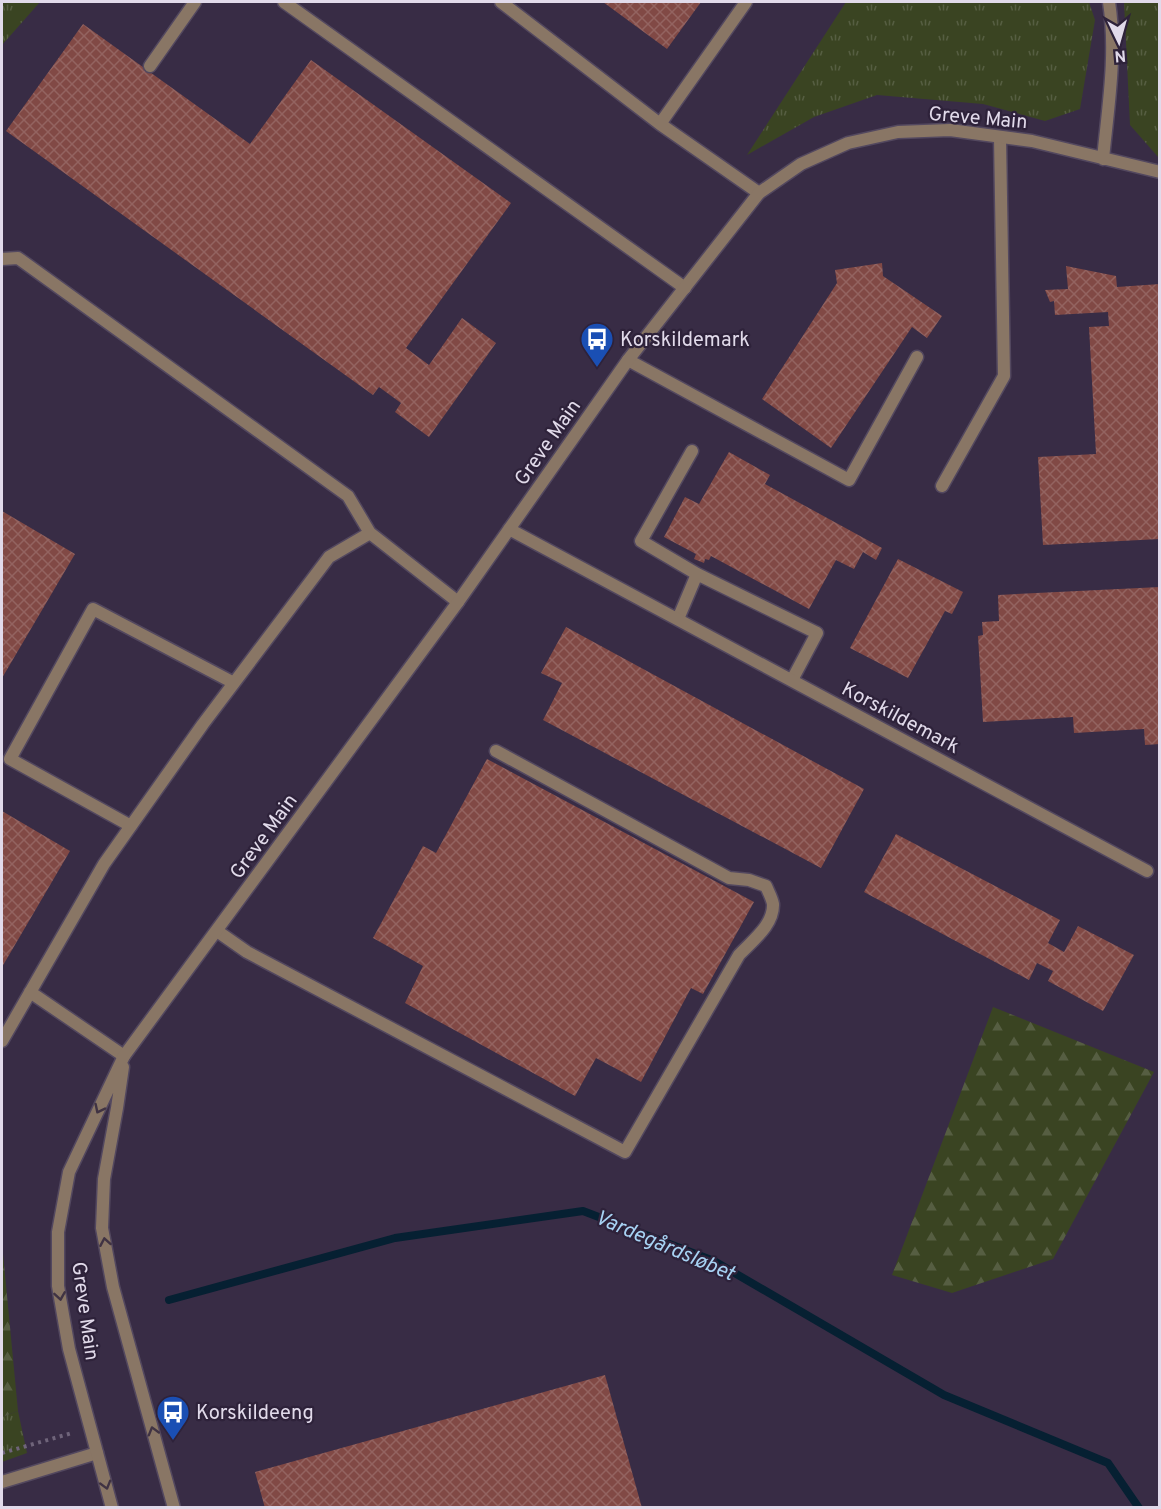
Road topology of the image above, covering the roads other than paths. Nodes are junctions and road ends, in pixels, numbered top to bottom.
1 (195, 2) edge
2 (284, 2) edge
3 (501, 2) edge
4 (746, 2) edge
5 (1109, 2) edge
6 (150, 66) dead end
7 (660, 124) junction
8 (1000, 138) junction
9 (1103, 159) junction
10 (1160, 172) edge
11 (759, 193) junction
12 (2, 259) edge
13 (685, 288) junction
14 (917, 357) dead end
15 (628, 360) junction
16 (692, 451) dead end
17 (942, 486) dead end
18 (509, 529) junction
19 (370, 533) junction
20 (698, 574) junction
21 (458, 602) junction
22 (678, 619) junction
23 (792, 680) junction
24 (234, 683) junction
25 (496, 751) dead end
26 (131, 826) junction
27 (1147, 871) dead end
28 (217, 931) junction
29 (30, 992) junction
30 (2, 1041) edge
31 (124, 1056) junction
32 (97, 1453) junction
33 (2, 1482) edge
34 (112, 1508) edge
35 (174, 1508) edge

1 - 6 street
2 - 13 street
3 - 7 street
4 - 7 street
5 - 9 street
7 - 11 street
8 - 9 street, Greve Main
8 - 11 street, Greve Main
8 - 17 street
9 - 10 street, Greve Main
11 - 13 street, Greve Main
12 - 19 street
13 - 15 street, Greve Main
14 - 15 street
15 - 18 street, Greve Main
16 - 20 street
18 - 21 street, Greve Main
18 - 22 street, Korskildemark
19 - 21 street
19 - 24 street
20 - 22 street
20 - 23 street
21 - 28 street, Greve Main
22 - 23 street, Korskildemark
23 - 27 street, Korskildemark
24 - 26 street
24 - 26 street
25 - 28 street
26 - 29 street
28 - 31 street, Greve Main
29 - 30 street
29 - 31 street
31 -> 32 street, Greve Main
35 -> 31 street, Greve Main
32 - 33 street
32 -> 34 street, Greve Main

